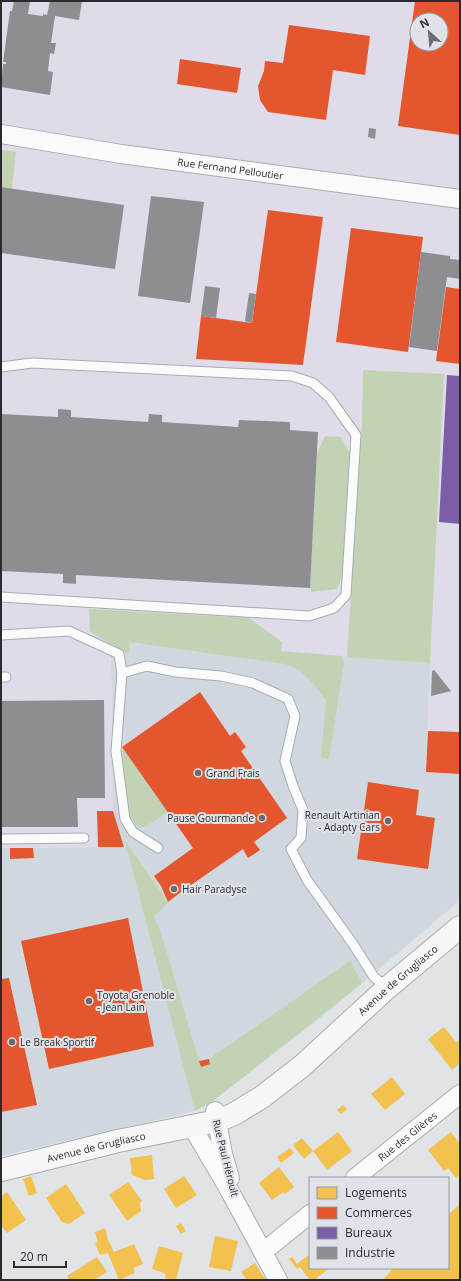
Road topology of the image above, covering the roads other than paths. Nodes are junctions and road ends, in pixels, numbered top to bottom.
1 (1, 134) edge
2 (460, 199) edge
3 (1, 367) edge
4 (1, 597) edge
5 (1, 635) edge
6 (122, 673) junction
7 (84, 838) dead end
8 (1, 839) edge
9 (158, 848) dead end
10 (460, 927) edge
11 (387, 988) junction
12 (460, 1094) edge
13 (216, 1116) junction
14 (191, 1125) junction
15 (1, 1170) edge
16 (356, 1177) edge
17 (238, 1205) junction
18 (309, 1215) edge
19 (263, 1252) junction
20 (278, 1280) edge

1 - 2 street, Rue Fernand Pelloutier
3 - 4 lane
5 - 6 lane
6 - 9 lane
6 - 11 lane
7 - 8 lane
10 - 11 main road, Avenue de Grugliasco
11 - 13 main road, Avenue de Grugliasco
12 - 16 street, Rue des Glières
13 - 14 main road, Avenue de Grugliasco
13 - 17 street, Rue Paul Héroult
14 - 15 main road, Avenue de Grugliasco
14 - 17 street, Rue Paul Héroult
17 - 19 street, Rue Paul Héroult
18 - 19 street
19 - 20 street, Rue Paul Héroult

